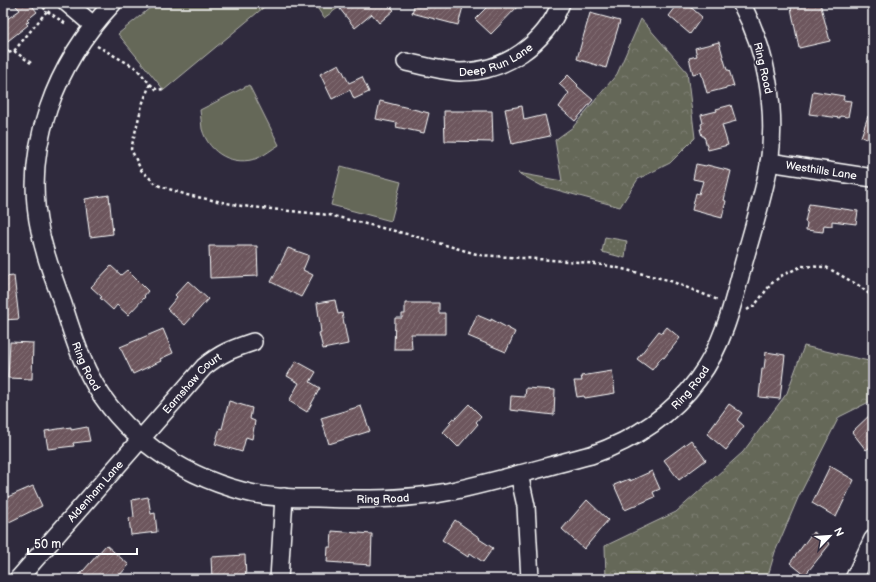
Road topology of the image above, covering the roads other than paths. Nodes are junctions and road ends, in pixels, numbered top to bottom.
1 (68, 3) edge
2 (113, 3) edge
3 (561, 3) edge
4 (741, 3) edge
5 (93, 25) junction
6 (406, 62) dead end
7 (769, 162) junction
8 (873, 178) edge
9 (253, 342) dead end
10 (141, 439) junction
11 (519, 474) junction
12 (284, 497) junction
13 (873, 539) edge
14 (18, 579) edge
15 (279, 579) edge
16 (530, 579) edge
17 (854, 579) edge

1 - 5 street
2 - 5 street, Ring Road
3 - 6 street, Deep Run Lane
4 - 7 street, Ring Road
5 - 10 street, Ring Road
7 - 8 street, Westhills Lane
7 - 11 street, Ring Road
9 - 10 street, Earnshaw Court
10 - 12 street, Ring Road
10 - 14 street, Aldenham Lane
11 - 12 street, Ring Road
11 - 16 street
12 - 15 street
13 - 17 street

